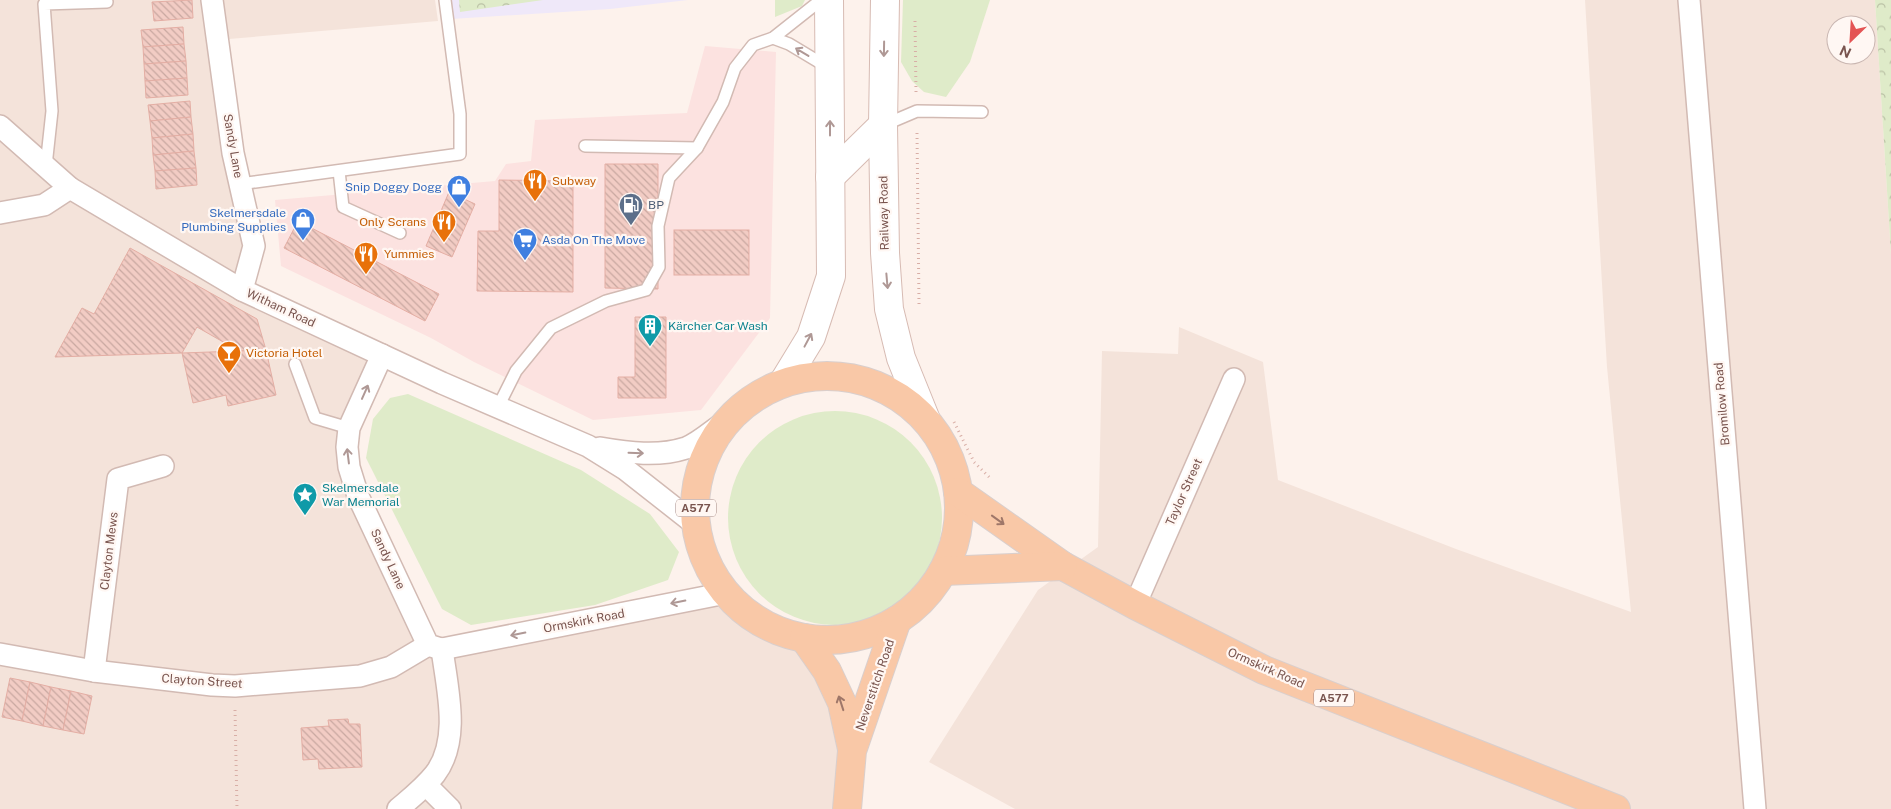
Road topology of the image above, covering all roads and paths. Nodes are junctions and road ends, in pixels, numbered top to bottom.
1 (212, 0) edge
2 (445, 0) edge
3 (821, 0) edge
4 (830, 0) edge
5 (885, 0) edge
6 (1689, 0) edge
7 (107, 2) dead end
8 (915, 18) dead end
9 (773, 38) junction
10 (830, 69) junction
11 (917, 111) junction
12 (982, 112) dead end
13 (883, 125) junction
14 (0, 126) edge
15 (585, 146) dead end
16 (697, 148) junction
17 (46, 166) junction
18 (339, 170) junction
19 (830, 177) junction
20 (240, 184) junction
21 (70, 188) junction
22 (0, 213) edge
23 (400, 233) dead end
24 (242, 290) junction
25 (919, 307) dead end
26 (382, 355) junction
27 (295, 364) dead end
28 (1234, 379) dead end
29 (783, 383) junction
30 (498, 407) junction
31 (939, 419) junction
32 (725, 422) junction
33 (349, 428) junction
34 (588, 446) junction
35 (163, 466) dead end
36 (995, 482) dead end
37 (958, 492) junction
38 (695, 524) junction
39 (1063, 566) junction
40 (944, 571) junction
41 (726, 593) junction
42 (1135, 605) junction
43 (897, 620) junction
44 (804, 638) junction
45 (435, 647) junction
46 (0, 654) edge
47 (94, 671) junction
48 (235, 686) junction
49 (852, 751) junction
50 (426, 785) junction
51 (237, 809) edge
52 (398, 809) edge
53 (450, 809) edge
54 (847, 809) edge
55 (1616, 809) edge
56 (1755, 809) edge

1 - 20 street, Sandy Lane
2 - 18 lane
3 - 9 lane
4 - 10 main road
5 -> 13 main road, Railway Road
6 - 56 street, Bromilow Road
7 - 17 lane
8 - 11 path
10 -> 9 lane
9 - 16 lane
19 -> 10 main road
11 - 12 lane
11 - 13 lane
11 - 25 path
13 - 19 main road
13 -> 31 main road, Railway Road
14 - 17 street, Witham Road
15 - 16 lane
16 - 30 lane
17 - 21 street, Witham Road
18 - 20 lane
18 - 23 lane
29 -> 19 main road
20 - 24 street, Sandy Lane
21 - 22 street
21 - 24 street, Witham Road
24 - 26 street, Witham Road
26 - 30 street, Witham Road
33 -> 26 street, Sandy Lane
27 - 33 lane
28 - 42 street, Taylor Street
29 - 31 main road, A577
29 - 32 main road, A577
30 - 34 street, Witham Road
31 - 36 path
31 - 37 main road, A577
34 -> 32 street, Witham Road
32 - 38 main road, A577
45 -> 33 street, Sandy Lane
34 - 38 street, Witham Road
35 - 47 street, Clayton Mews
37 -> 39 main road, Ormskirk Road / A577
37 - 40 main road, A577
38 - 41 main road, A577
39 - 40 main road
39 - 42 main road, Ormskirk Road / A577
40 - 43 main road, A577
41 - 44 main road, A577
41 -> 45 street, Ormskirk Road
42 - 55 main road, Ormskirk Road / A577
43 - 44 main road, A577
43 - 49 main road, Neverstitch Road
49 -> 44 main road, Neverstitch Road
45 - 48 street, Clayton Street
45 - 50 street, Sandy Lane
46 - 47 street, Clayton Street
47 - 48 street, Clayton Street
48 - 51 path
49 - 54 main road, Neverstitch Road
50 - 52 street, Sandy Lane
50 - 53 street

